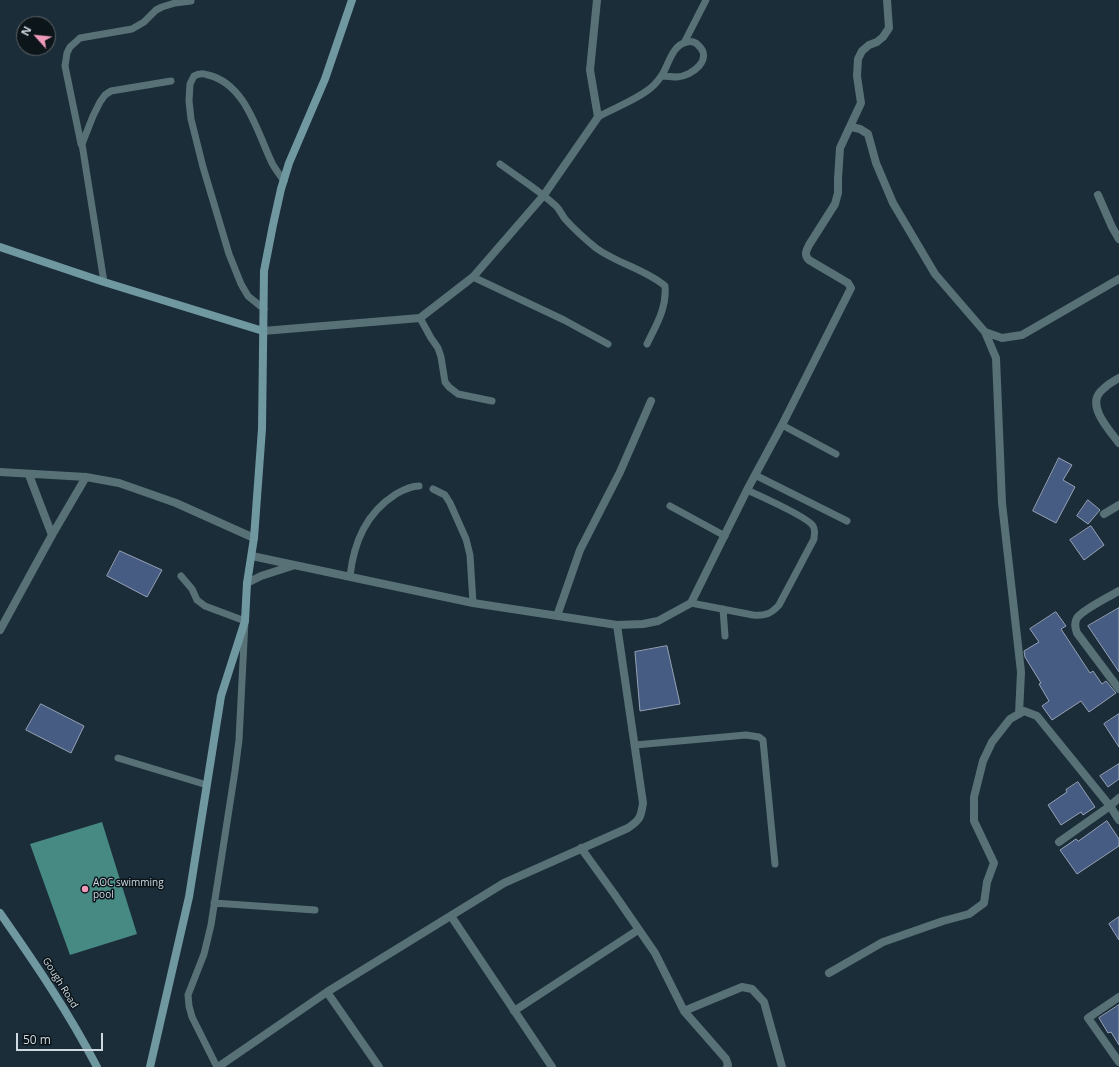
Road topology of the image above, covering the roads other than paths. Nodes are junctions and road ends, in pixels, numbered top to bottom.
1 (352, 0) edge
2 (598, 0) edge
3 (706, 0) edge
4 (887, 0) edge
5 (191, 1) edge
6 (684, 43) junction
7 (662, 76) junction
8 (171, 82) dead end
9 (598, 117) junction
10 (850, 127) junction
11 (82, 144) junction
12 (500, 164) dead end
13 (284, 181) junction
14 (544, 195) junction
15 (1098, 195) dead end
16 (1119, 239) edge
17 (0, 247) edge
18 (473, 277) junction
19 (1119, 279) edge
20 (104, 282) junction
21 (264, 309) junction
22 (420, 318) junction
23 (263, 331) junction
24 (985, 332) junction
25 (608, 344) dead end
26 (647, 344) dead end
27 (1119, 378) edge
28 (492, 401) dead end
29 (651, 401) dead end
30 (782, 425) junction
31 (1119, 443) edge
32 (836, 454) dead end
33 (0, 472) edge
34 (29, 475) junction
35 (755, 475) junction
36 (86, 477) junction
37 (420, 486) dead end
38 (432, 489) dead end
39 (747, 490) junction
40 (1119, 505) edge
41 (670, 506) dead end
42 (1104, 514) dead end
43 (847, 521) dead end
44 (52, 535) junction
45 (725, 536) junction
46 (254, 538) junction
47 (252, 556) junction
48 (296, 565) junction
49 (181, 576) dead end
50 (350, 576) junction
51 (247, 583) junction
52 (1119, 591) edge
53 (473, 603) junction
54 (691, 604) junction
55 (723, 609) junction
56 (557, 616) junction
57 (245, 621) junction
58 (617, 625) junction
59 (0, 630) edge
60 (725, 636) dead end
61 (1119, 689) edge
62 (1019, 714) junction
63 (635, 745) junction
64 (118, 758) dead end
65 (207, 785) junction
66 (1119, 798) edge
67 (1110, 806) junction
68 (1119, 820) edge
69 (1059, 842) dead end
70 (581, 848) junction
71 (775, 864) dead end
72 (214, 903) junction
73 (315, 910) dead end
74 (0, 912) edge
75 (451, 916) junction
76 (638, 930) junction
77 (829, 973) dead end
78 (327, 992) junction
79 (1119, 997) edge
80 (514, 1010) junction
81 (684, 1012) junction
82 (1119, 1062) edge
83 (97, 1067) edge
84 (150, 1067) edge
85 (217, 1067) edge
86 (379, 1067) edge
87 (552, 1067) edge
88 (727, 1067) edge
89 (782, 1067) edge

1 - 13 street
2 - 9 street
3 - 6 lane
4 - 10 street
5 - 11 lane
6 - 7 lane
6 - 7 lane
7 - 9 lane
8 - 11 lane
9 - 14 street
10 - 24 street
10 - 30 street
11 - 20 lane
12 - 14 lane
13 - 21 street
13 - 21 lane
14 - 18 street
14 - 26 lane
15 - 16 street
17 - 20 street
18 - 22 street
18 - 25 lane
19 - 24 street
20 - 23 street
21 - 23 street
22 - 23 street
22 - 28 lane
23 - 46 street
24 - 62 street
27 - 31 street
29 - 56 street
30 - 32 lane
30 - 35 street
33 - 34 street
34 - 36 street
34 - 44 street
35 - 39 street
35 - 43 lane
36 - 44 street
36 - 46 street
37 - 50 lane
38 - 53 lane
39 - 45 street
39 - 55 lane
40 - 42 street
41 - 45 lane
44 - 59 street
45 - 54 street
46 - 47 street
47 - 48 street
47 - 51 street
48 - 50 street
48 - 51 street
49 - 57 lane
50 - 53 street
51 - 57 street
52 - 61 street
53 - 56 street
54 - 55 lane
54 - 58 street
55 - 60 lane
56 - 58 street
57 - 65 street
57 - 72 lane
58 - 63 street
62 - 67 street
62 - 77 street
63 - 70 street
63 - 71 lane
64 - 65 lane
65 - 84 street
66 - 67 street
67 - 68 street
67 - 69 street
70 - 75 street
70 - 76 street
72 - 73 lane
72 - 85 lane
74 - 83 street, Gough Road
75 - 78 street
75 - 80 street
76 - 80 street
76 - 81 street
78 - 85 street
78 - 86 street
79 - 82 street
80 - 87 street
81 - 88 street
81 - 89 street

